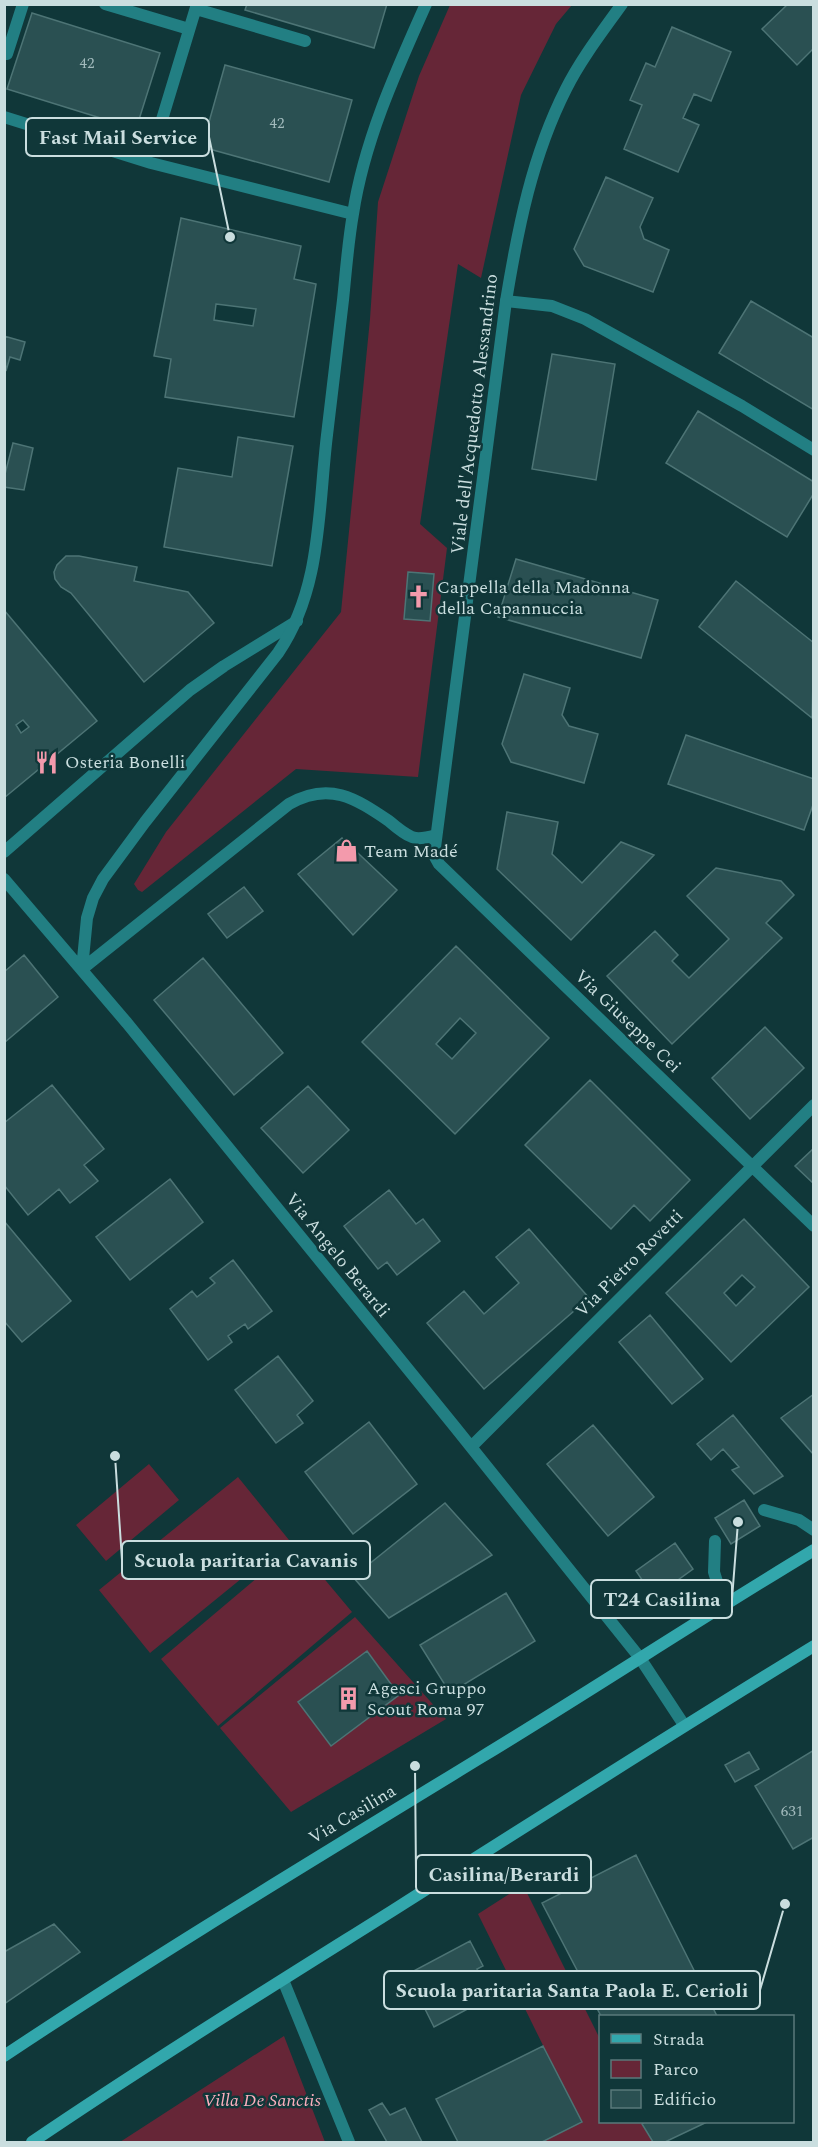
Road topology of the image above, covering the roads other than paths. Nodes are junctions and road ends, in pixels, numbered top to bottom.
1 (23, 4) edge
2 (105, 4) edge
3 (426, 4) edge
4 (621, 4) edge
5 (196, 7) edge
6 (189, 29) junction
7 (305, 41) dead end
8 (7, 54) dead end
9 (4, 117) edge
10 (157, 136) dead end
11 (353, 214) junction
12 (506, 301) junction
13 (813, 450) edge
14 (297, 621) junction
15 (436, 835) junction
16 (4, 852) edge
17 (4, 879) edge
18 (82, 969) junction
19 (813, 1105) edge
20 (752, 1166) junction
21 (813, 1226) edge
22 (471, 1447) junction
23 (764, 1510) dead end
24 (813, 1530) edge
25 (715, 1541) dead end
26 (813, 1550) edge
27 (724, 1604) junction
28 (813, 1646) edge
29 (640, 1658) junction
30 (684, 1725) junction
31 (283, 1980) junction
32 (4, 2056) edge
33 (32, 2142) edge
34 (349, 2142) edge

1 - 8 street
2 - 6 street
3 - 11 street
4 - 12 street, Viale dell'Acquedotto Alessandrino
5 - 6 street
5 - 7 street
6 - 10 street
9 - 11 street
11 - 14 street
12 - 13 street
12 - 15 street, Viale dell'Acquedotto Alessandrino
14 - 16 street
14 - 18 street
15 - 18 street
15 - 20 street, Via Giuseppe Cei
17 - 18 street, Via Angelo Berardi
18 - 22 street, Via Angelo Berardi
19 - 20 street, Via Pietro Rovetti
20 - 21 street, Via Giuseppe Cei
20 - 22 street, Via Pietro Rovetti
22 - 29 street, Via Angelo Berardi
23 - 24 street
25 - 27 street
26 - 27 main road, Via Casilina
27 - 29 main road, Via Casilina
28 - 30 main road
29 - 30 street, Via Angelo Berardi
29 - 32 main road, Via Casilina
30 - 31 main road
31 - 33 main road
31 - 34 street

